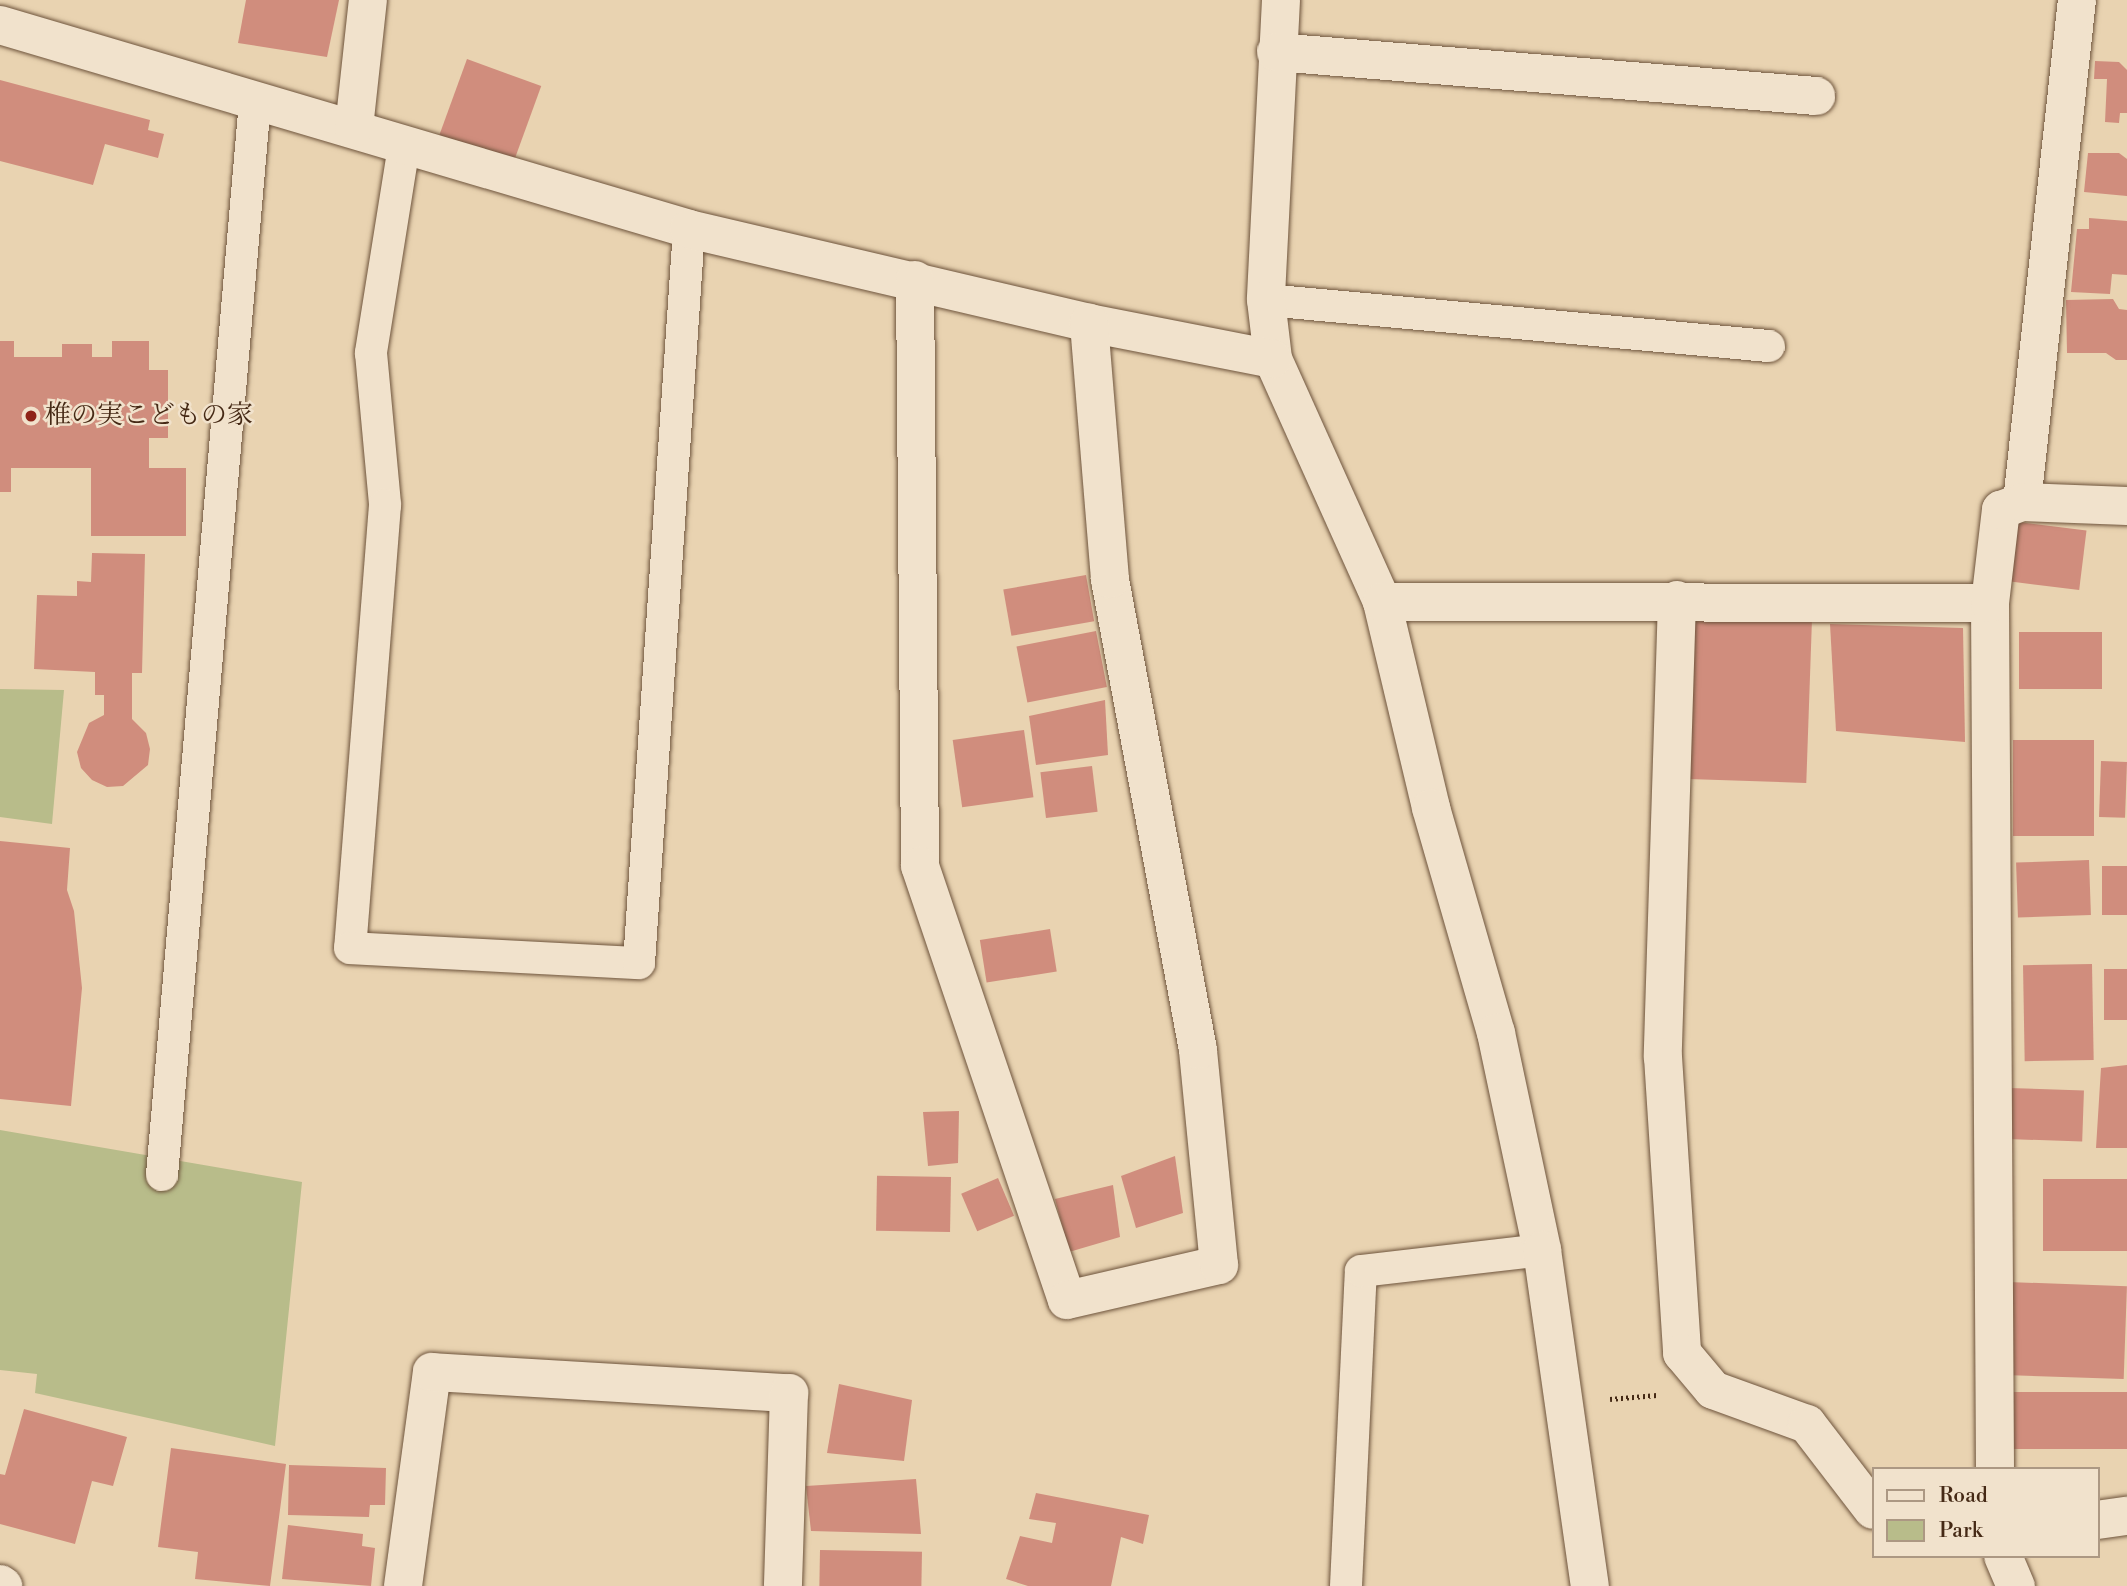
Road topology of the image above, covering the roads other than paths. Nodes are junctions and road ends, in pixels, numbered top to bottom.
1 (368, 0) edge
2 (1281, 0) edge
3 (2077, 0) edge
4 (3, 17) edge
5 (1276, 52) junction
6 (1816, 96) dead end
7 (255, 101) junction
8 (354, 128) junction
9 (404, 146) junction
10 (689, 229) junction
11 (915, 279) junction
12 (1266, 300) junction
13 (1089, 323) junction
14 (1769, 346) dead end
15 (1273, 359) junction
16 (2022, 502) junction
17 (2127, 506) edge
18 (1677, 600) junction
19 (1382, 602) junction
20 (1990, 603) junction
21 (162, 1175) dead end
22 (1542, 1250) junction
23 (1995, 1467) edge
24 (1871, 1507) edge
25 (2127, 1516) edge
26 (2099, 1520) edge
27 (2004, 1558) edge
28 (403, 1586) edge
29 (783, 1586) edge
30 (1346, 1586) edge
31 (1591, 1586) edge
32 (2016, 1586) edge

1 - 8 street
2 - 5 street
3 - 16 street
4 - 7 street
5 - 6 street
5 - 12 street
7 - 8 street
7 - 21 lane
8 - 9 street
9 - 10 street
9 - 10 lane
10 - 11 street
11 - 13 street
11 - 13 street
12 - 14 lane
12 - 15 street
13 - 15 street
15 - 19 street
16 - 17 street
16 - 20 street
18 - 19 street
18 - 20 street
18 - 24 street
19 - 22 street
20 - 23 street
22 - 30 lane
22 - 31 street
25 - 26 street
27 - 32 street
28 - 29 street

